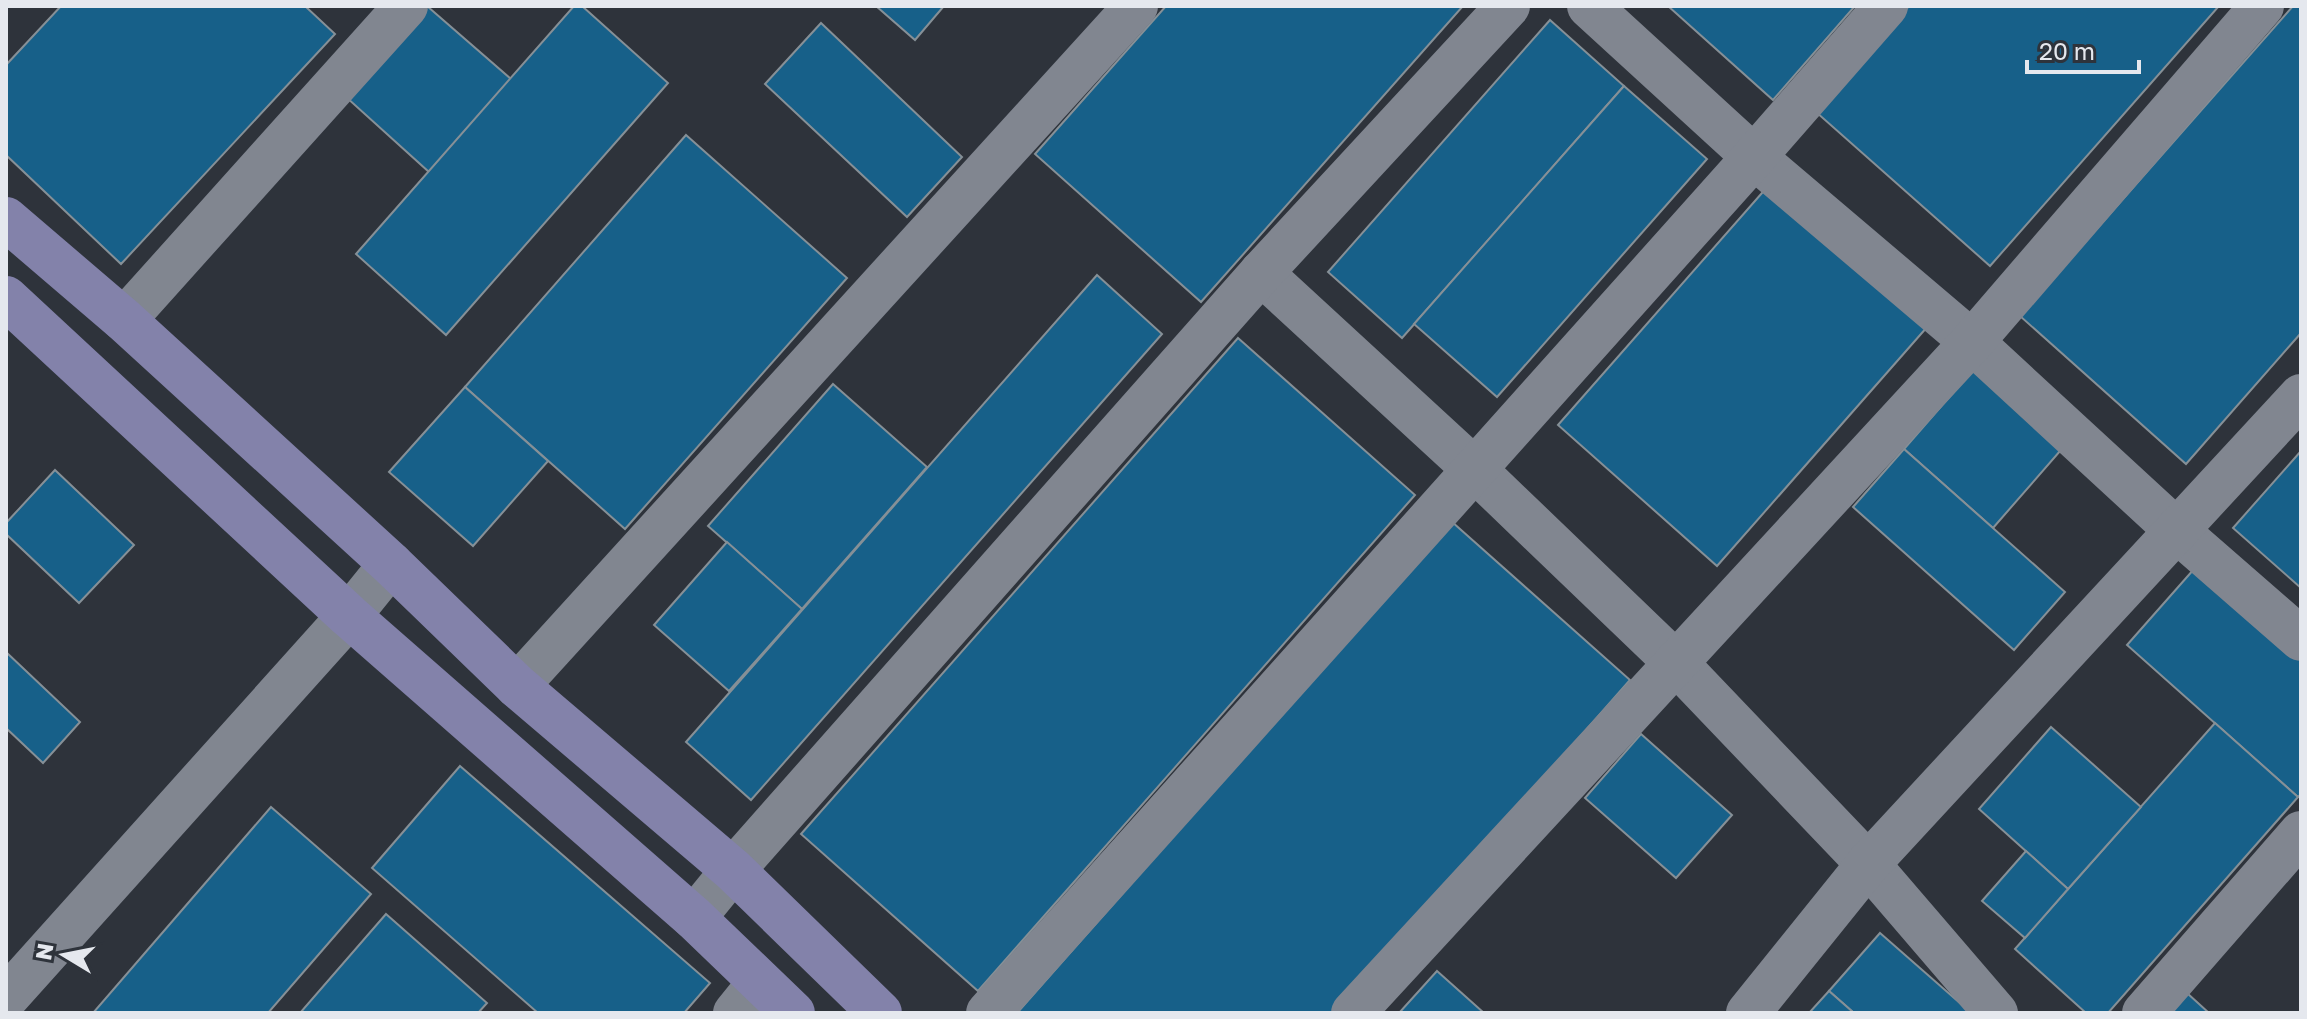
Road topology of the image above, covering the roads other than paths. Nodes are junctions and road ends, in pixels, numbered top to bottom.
1 (406, 6) edge
2 (1136, 6) edge
3 (1508, 6) edge
4 (1589, 6) edge
5 (1886, 6) edge
6 (2262, 6) edge
7 (1754, 157) junction
8 (6, 219) edge
9 (1261, 273) junction
10 (6, 298) edge
11 (124, 320) junction
12 (1972, 342) junction
13 (2301, 396) edge
14 (1473, 468) junction
15 (2176, 530) junction
16 (391, 564) junction
17 (349, 616) junction
18 (2301, 639) edge
19 (1676, 663) junction
20 (517, 686) junction
21 (2301, 833) edge
22 (1868, 864) junction
23 (733, 870) junction
24 (694, 918) junction
25 (6, 998) edge
26 (748, 998) edge
27 (793, 1013) edge
28 (880, 1013) edge
29 (988, 1013) edge
30 (1353, 1013) edge
31 (1748, 1013) edge
32 (1996, 1013) edge
33 (2144, 1013) edge

1 - 11 street
2 - 20 street
3 - 9 street
4 - 7 street
5 - 7 street
6 - 12 street
7 - 12 street
7 - 14 street
8 - 11 main road
9 - 14 street
9 - 23 street
10 - 17 main road
11 - 16 main road
12 - 15 street
12 - 19 street
13 - 15 street
14 - 19 street
14 - 29 street
15 - 18 street
15 - 22 street
16 - 17 street
16 - 20 main road
17 - 24 main road
17 - 25 street
19 - 22 street
19 - 30 street
20 - 23 main road
21 - 33 street
22 - 31 street
22 - 32 street
23 - 24 street
23 - 28 main road
24 - 26 main road
26 - 27 main road

